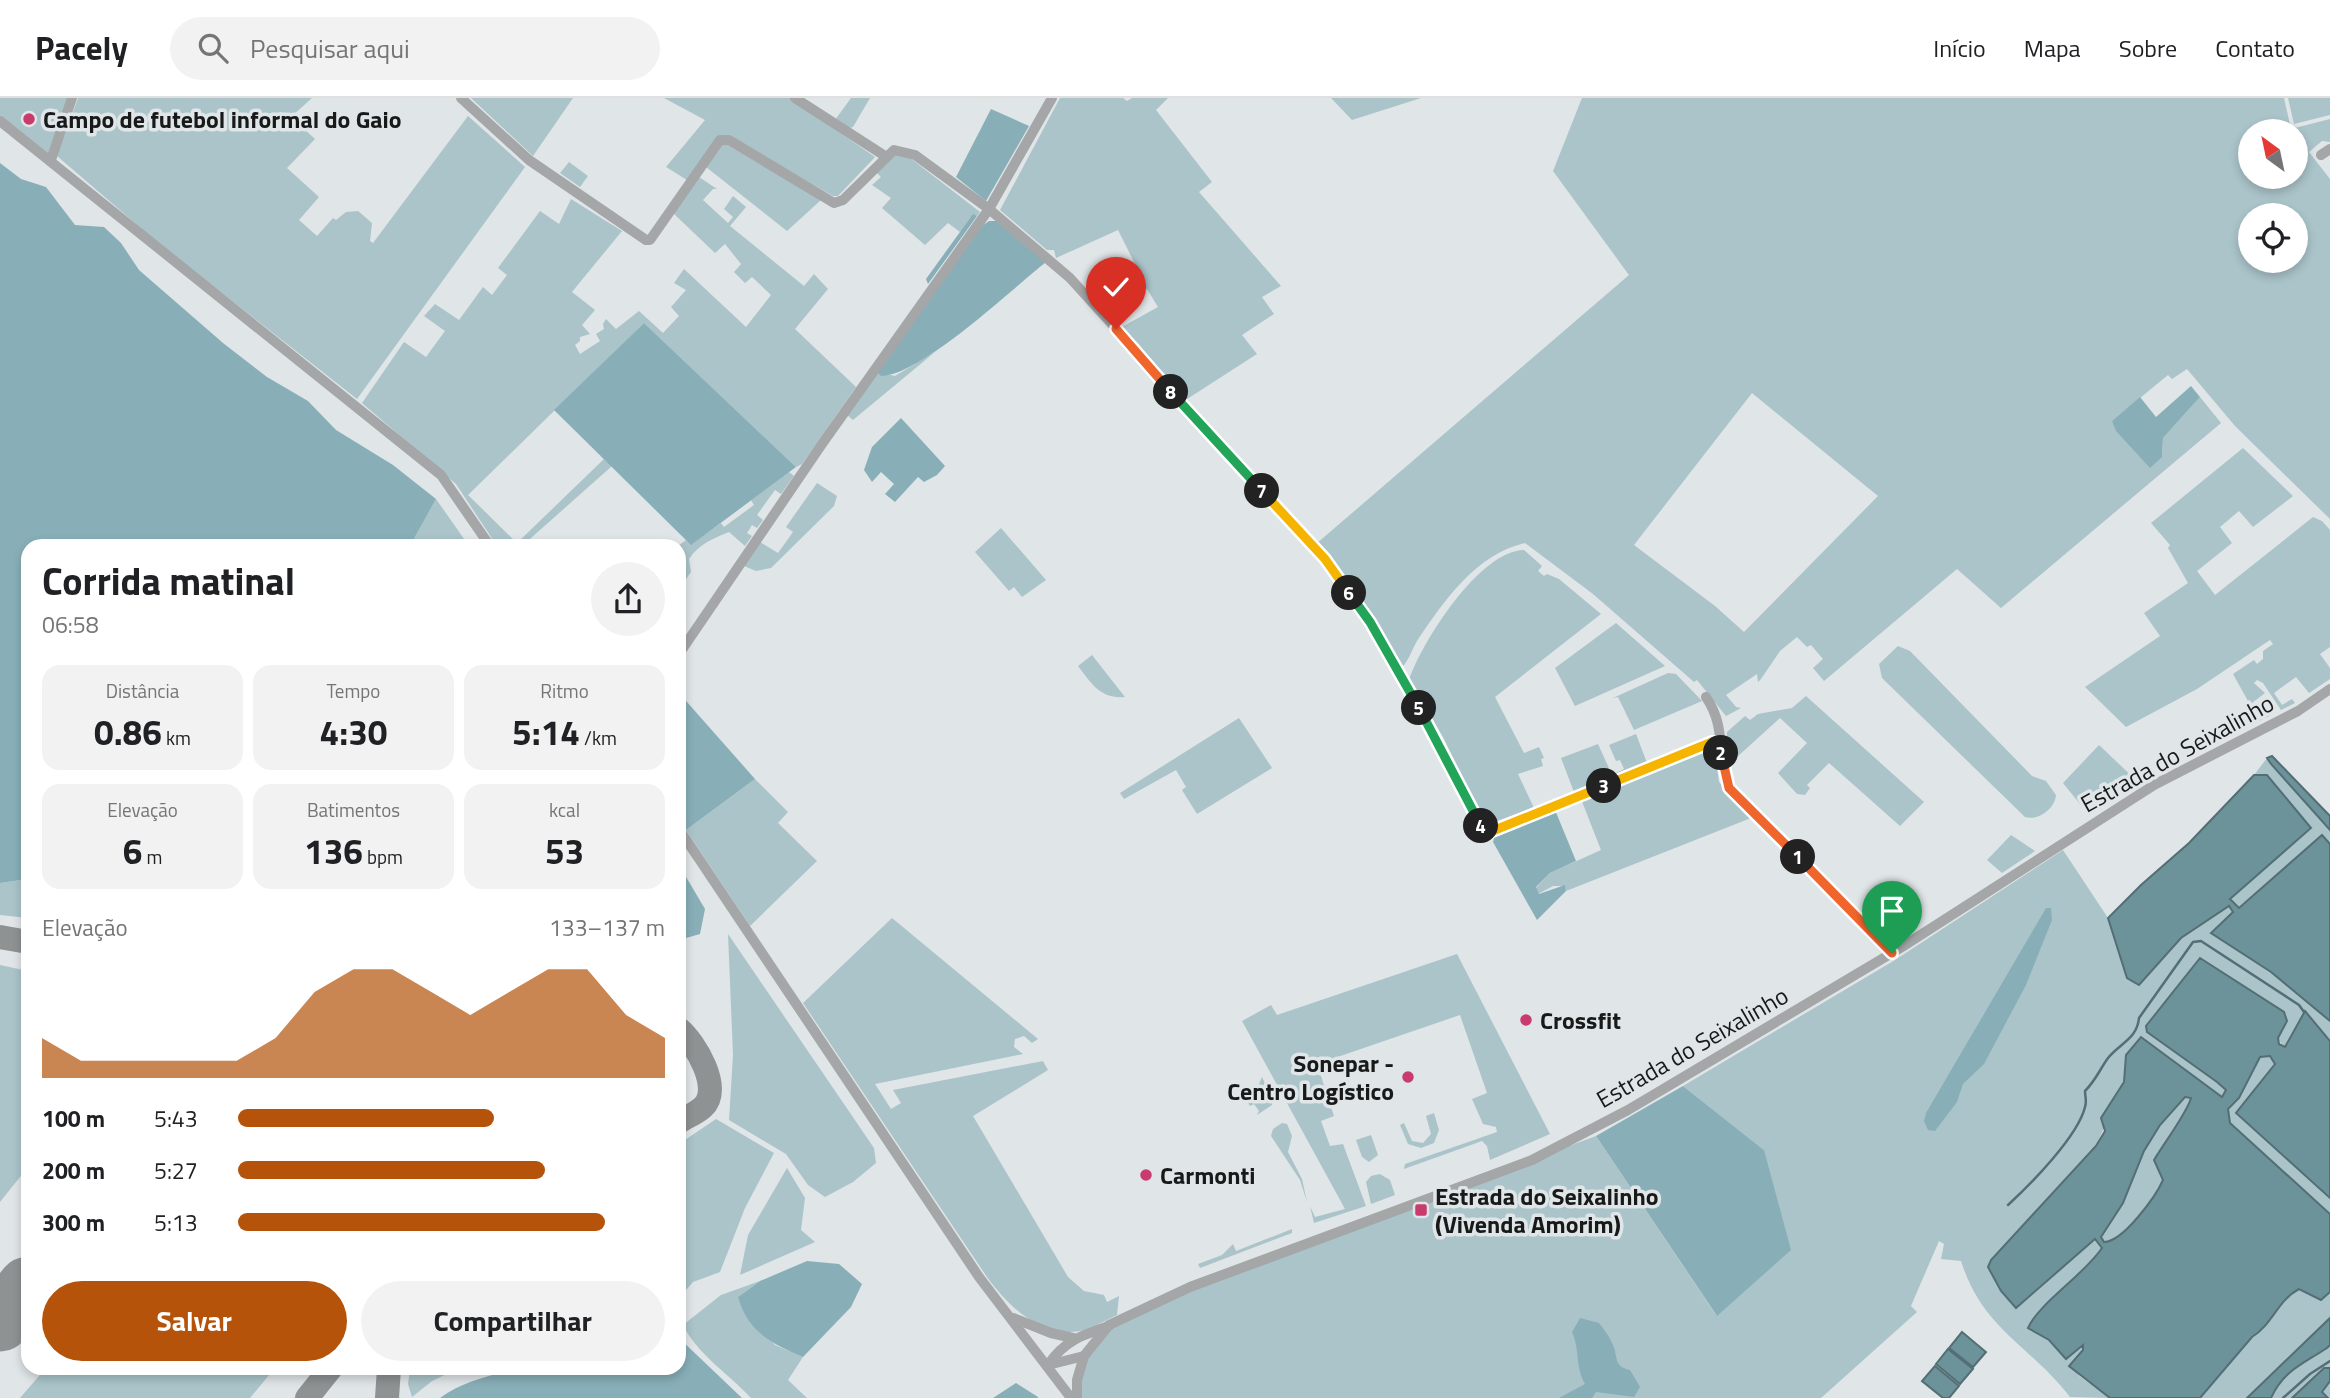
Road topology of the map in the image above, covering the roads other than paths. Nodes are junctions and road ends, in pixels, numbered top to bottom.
1 (72, 98) edge
2 (461, 98) edge
3 (795, 98) edge
4 (1052, 98) edge
5 (0, 121) edge
6 (885, 156) junction
7 (51, 160) junction
8 (989, 209) junction
9 (485, 539) edge
10 (686, 644) edge
11 (2330, 689) edge
12 (1706, 697) dead end
13 (1720, 743) junction
14 (686, 839) edge
15 (1892, 953) junction
16 (1012, 1318) junction
17 (1109, 1325) junction
18 (1073, 1338) junction
19 (1084, 1356) junction
20 (1048, 1365) junction
21 (1071, 1398) edge
22 (1077, 1398) edge

1 - 7 street
2 - 6 street
3 - 6 street
4 - 8 street
5 - 7 street
6 - 8 street
7 - 9 street
8 - 10 street
8 - 13 street
11 - 15 street, Estrada do Seixalinho
12 - 13 street
13 - 15 street
14 - 16 street
15 - 17 street, Estrada do Seixalinho
16 - 18 street
16 - 20 street
17 - 18 street
17 - 19 street, Estrada do Seixalinho
18 - 20 street
19 - 20 street
19 - 22 street, Estrada do Seixalinho
20 - 21 street

